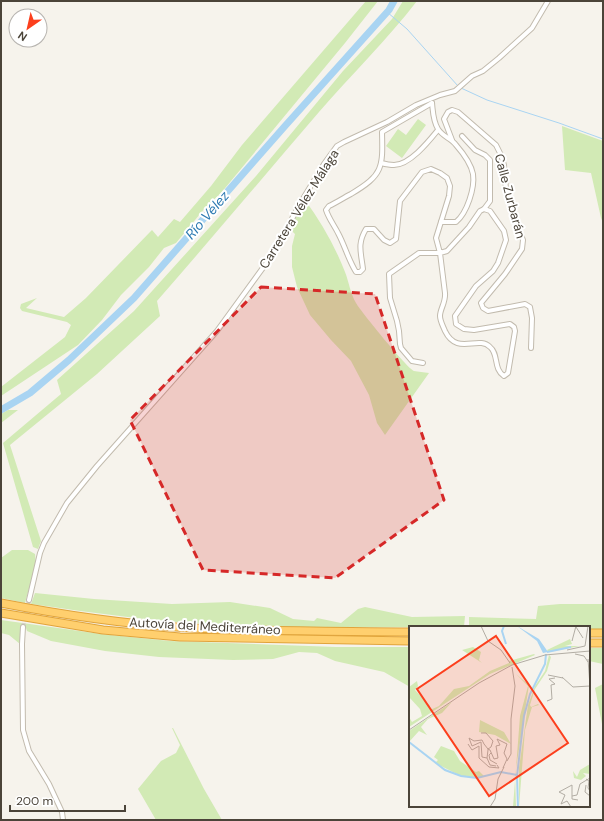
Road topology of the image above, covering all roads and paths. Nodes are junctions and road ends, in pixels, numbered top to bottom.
1 (548, 1) edge
2 (431, 98) junction
3 (432, 103) junction
4 (438, 130) junction
5 (462, 136) dead end
6 (452, 140) junction
7 (381, 163) junction
8 (484, 209) junction
9 (441, 222) junction
10 (440, 253) junction
11 (531, 348) dead end
12 (423, 363) dead end
13 (29, 600) tunnel mouth
14 (1, 602) edge
15 (1, 613) edge
16 (23, 627) tunnel mouth
17 (409, 632) edge
18 (590, 633) edge
19 (603, 633) edge
20 (409, 641) edge
21 (590, 643) edge
22 (603, 643) edge
23 (63, 820) edge

1 - 2 street, Carretera Vélez Málaga
2 - 3 street
2 - 13 street, Carretera Vélez Málaga
3 - 4 street
3 - 7 street
4 - 6 street, Calle Zurbarán
4 - 7 street
5 - 8 street
6 - 9 street, Calle Zurbarán
6 - 11 street, Calle Zurbarán
7 - 9 street
8 - 10 street
8 - 10 street
9 - 10 street
10 - 12 street
14 - 17 highway, Autovía del Mediterráneo
15 - 20 highway, Autovía del Mediterráneo
16 - 23 street
18 - 19 highway
21 - 22 highway

